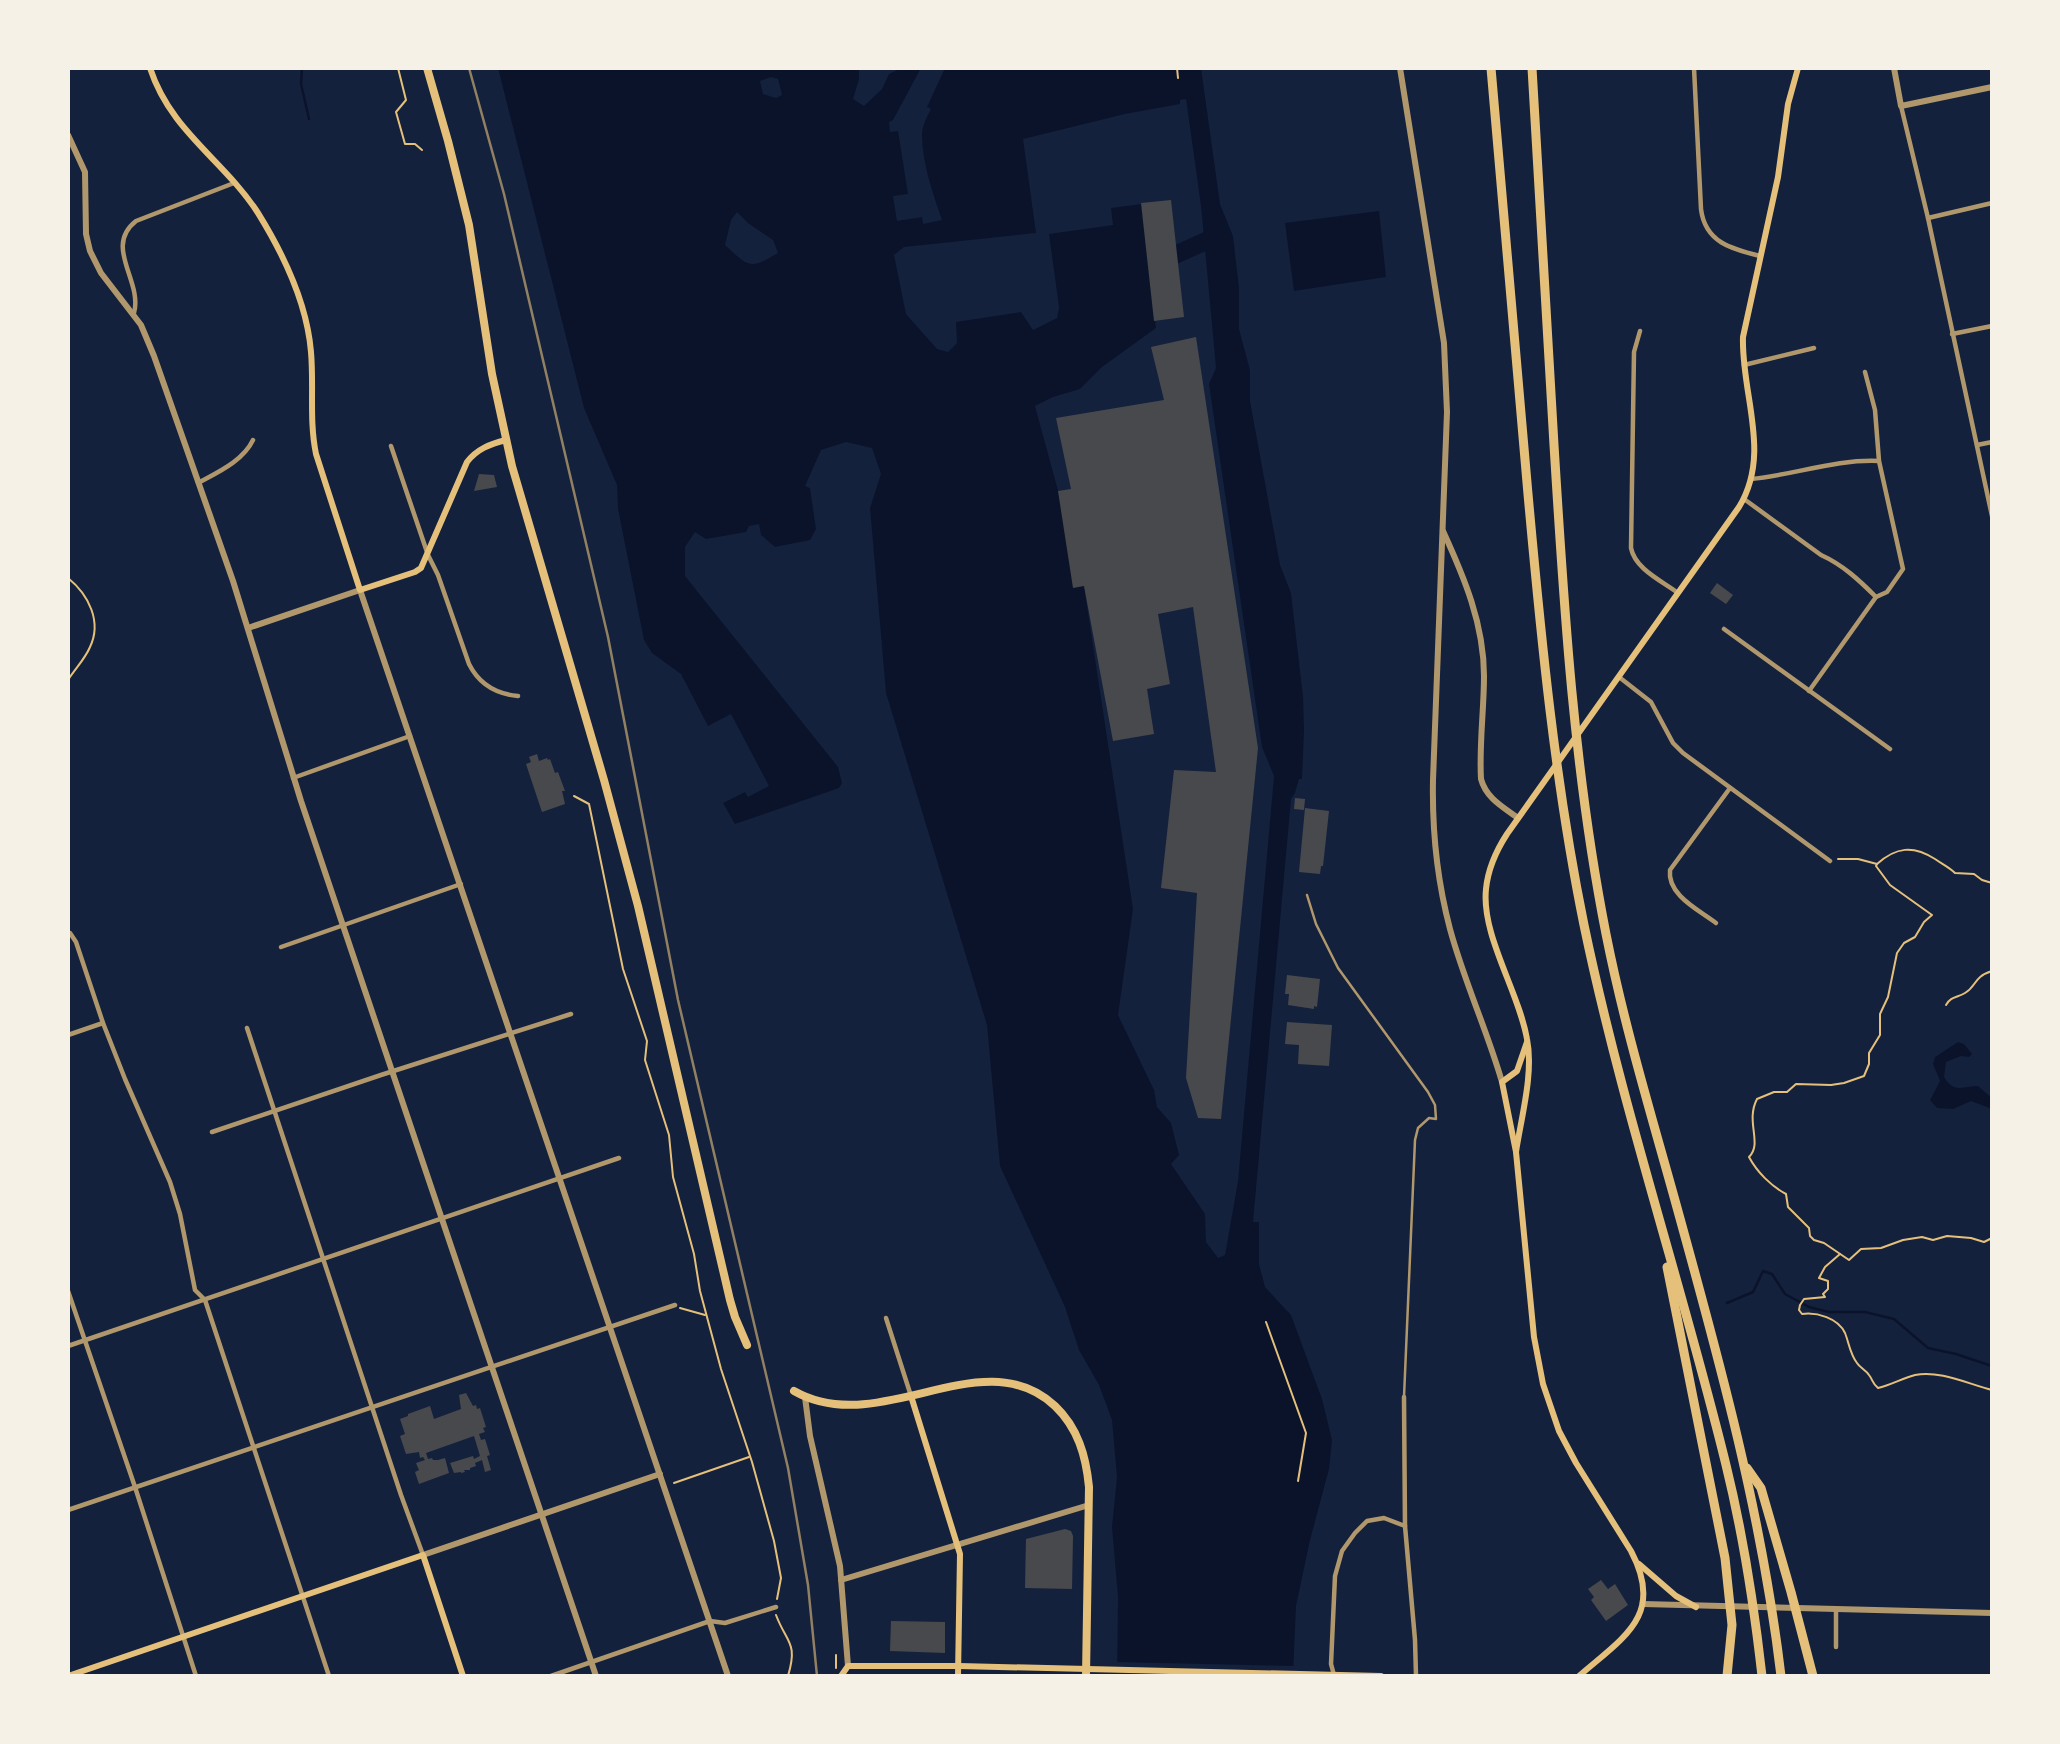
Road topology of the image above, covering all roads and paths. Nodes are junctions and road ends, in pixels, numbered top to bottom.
1 (150, 68) edge
2 (398, 68) edge
3 (427, 68) edge
4 (1177, 68) edge
5 (1400, 68) edge
6 (1491, 68) edge
7 (1532, 68) edge
8 (1693, 68) edge
9 (1798, 68) edge
10 (1894, 68) edge
11 (1178, 78) dead end
12 (1992, 88) edge
13 (1900, 106) junction
14 (68, 135) edge
15 (422, 150) dead end
16 (235, 182) junction
17 (1992, 203) edge
18 (1928, 218) junction
19 (1760, 256) junction
20 (134, 313) junction
21 (1992, 326) edge
22 (1640, 331) dead end
23 (1952, 334) junction
24 (1814, 348) dead end
25 (1744, 365) junction
26 (1865, 372) dead end
27 (253, 440) dead end
28 (506, 440) junction
29 (1992, 442) edge
30 (1977, 445) junction
31 (391, 446) dead end
32 (1879, 461) junction
33 (1751, 479) junction
34 (198, 483) junction
35 (1744, 499) junction
36 (1992, 516) edge
37 (1442, 529) junction
38 (428, 555) junction
39 (68, 579) edge
40 (360, 590) junction
41 (1678, 593) junction
42 (1876, 597) junction
43 (248, 628) junction
44 (1724, 629) dead end
45 (1619, 677) junction
46 (68, 680) edge
47 (1809, 691) junction
48 (518, 696) dead end
49 (410, 736) junction
50 (1890, 749) dead end
51 (293, 778) junction
52 (1730, 788) junction
53 (574, 796) dead end
54 (1518, 818) junction
55 (1830, 861) joint
56 (1877, 864) junction
57 (1992, 883) edge
58 (461, 884) junction
59 (1307, 895) dead end
60 (1716, 923) dead end
61 (343, 924) junction
62 (69, 932) edge
63 (281, 947) dead end
64 (1992, 971) edge
65 (1946, 1004) dead end
66 (571, 1014) dead end
67 (103, 1023) junction
68 (247, 1028) dead end
69 (511, 1034) junction
70 (68, 1035) edge
71 (1527, 1039) junction
72 (392, 1072) junction
73 (1502, 1082) junction
74 (274, 1111) junction
75 (212, 1132) dead end
76 (1516, 1152) junction
77 (619, 1158) dead end
78 (561, 1178) junction
79 (1658, 1215) junction
80 (442, 1219) junction
81 (1992, 1238) edge
82 (1840, 1253) junction
83 (323, 1260) junction
84 (68, 1291) edge
85 (205, 1300) junction
86 (675, 1305) joint
87 (706, 1315) junction
88 (886, 1318) dead end
89 (1266, 1322) dead end
90 (611, 1327) junction
91 (86, 1340) junction
92 (747, 1345) dead end
93 (68, 1346) edge
94 (492, 1368) junction
95 (1992, 1390) edge
96 (794, 1391) dead end
97 (911, 1396) junction
98 (805, 1397) junction
99 (1404, 1397) joint
100 (372, 1409) junction
101 (254, 1448) junction
102 (750, 1457) junction
103 (1744, 1464) junction
104 (660, 1474) junction
105 (1298, 1481) dead end
106 (674, 1483) dead end
107 (135, 1487) junction
108 (1089, 1505) junction
109 (68, 1510) edge
110 (541, 1515) junction
111 (1405, 1526) junction
112 (957, 1544) junction
113 (423, 1555) junction
114 (1638, 1563) junction
115 (841, 1580) junction
116 (303, 1597) junction
117 (1643, 1604) junction
118 (776, 1607) junction
119 (1696, 1607) junction
120 (1832, 1610) junction
121 (1992, 1613) edge
122 (710, 1621) junction
123 (184, 1636) junction
124 (1836, 1647) dead end
125 (836, 1655) dead end
126 (592, 1662) junction
127 (848, 1666) junction
128 (959, 1666) junction
129 (839, 1674) edge
130 (68, 1676) edge
131 (196, 1676) edge
132 (329, 1676) edge
133 (463, 1676) edge
134 (551, 1676) edge
135 (596, 1676) edge
136 (728, 1676) edge
137 (788, 1676) edge
138 (958, 1676) edge
139 (1086, 1676) edge
140 (1334, 1676) edge
141 (1380, 1676) edge
142 (1416, 1676) edge
143 (1579, 1676) edge
144 (1727, 1676) edge
145 (1762, 1676) edge
146 (1781, 1676) edge
147 (1814, 1676) edge

1 - 16 main road
2 - 15 path
3 - 28 highway
4 - 11 path
5 - 37 street
6 - 79 highway
7 - 103 highway
8 - 19 street
9 - 19 main road
10 - 13 street
12 - 13 street
13 - 18 street
14 - 20 street
16 - 20 street
16 - 40 main road
17 - 18 street
18 - 23 street
19 - 25 main road
20 - 34 street
21 - 23 street
22 - 41 street
23 - 30 street
24 - 25 street
25 - 33 main road
26 - 32 street
27 - 34 street
28 - 38 main road
28 - 92 highway
29 - 30 street
30 - 36 street
31 - 38 street
32 - 33 street
32 - 42 street
33 - 35 main road
34 - 43 street
35 - 41 main road
35 - 42 street
37 - 54 street
37 - 73 street
38 - 40 main road
38 - 48 street
39 - 46 path
40 - 43 street
40 - 49 street
41 - 45 main road
42 - 47 street
43 - 51 street
44 - 47 street
45 - 52 street
45 - 54 main road
47 - 50 street
49 - 51 street
49 - 58 street
51 - 61 street
52 - 55 street
52 - 60 street
53 - 87 path
54 - 71 main road
55 - 56 path
56 - 57 path
56 - 82 path
58 - 61 street
58 - 69 street
59 - 99 lane
61 - 63 street
61 - 72 street
62 - 67 street
64 - 65 path
66 - 69 street
67 - 70 street
67 - 85 street
68 - 74 street
69 - 72 street
69 - 78 street
71 - 73 main road
71 - 76 main road
72 - 74 street
72 - 80 street
73 - 76 main road
74 - 75 street
74 - 83 street
76 - 114 main road
77 - 78 street
78 - 80 street
78 - 90 street
79 - 144 highway
79 - 145 highway
80 - 83 street
80 - 94 street
81 - 82 path
82 - 95 path
83 - 85 street
83 - 100 street
84 - 91 street
85 - 91 street
85 - 101 street
86 - 87 path
86 - 90 street
87 - 102 path
88 - 97 street
89 - 105 path
90 - 94 street
90 - 104 street
91 - 93 street
91 - 107 street
94 - 100 street
94 - 110 street
96 - 98 highway
97 - 98 highway
97 - 108 highway
97 - 112 main road
98 - 115 street
99 - 111 street
100 - 101 street
100 - 113 street
101 - 107 street
101 - 116 street
102 - 106 path
102 - 118 path
103 - 146 highway
103 - 147 highway
104 - 110 street
104 - 122 street
107 - 109 street
107 - 123 street
108 - 112 street
108 - 139 highway
110 - 113 street
110 - 126 street
111 - 140 street
111 - 142 street
112 - 115 street
112 - 128 main road
113 - 116 main road
113 - 133 main road
114 - 117 main road
114 - 119 main road
115 - 127 street
116 - 123 main road
116 - 132 street
117 - 119 street
117 - 143 main road
118 - 122 street
118 - 137 path
119 - 120 street
120 - 121 street
120 - 124 street
122 - 126 street
122 - 136 street
123 - 130 main road
123 - 131 street
125 - 129 path
126 - 134 street
126 - 135 street
127 - 128 main road
127 - 129 main road
128 - 138 main road
128 - 141 main road

